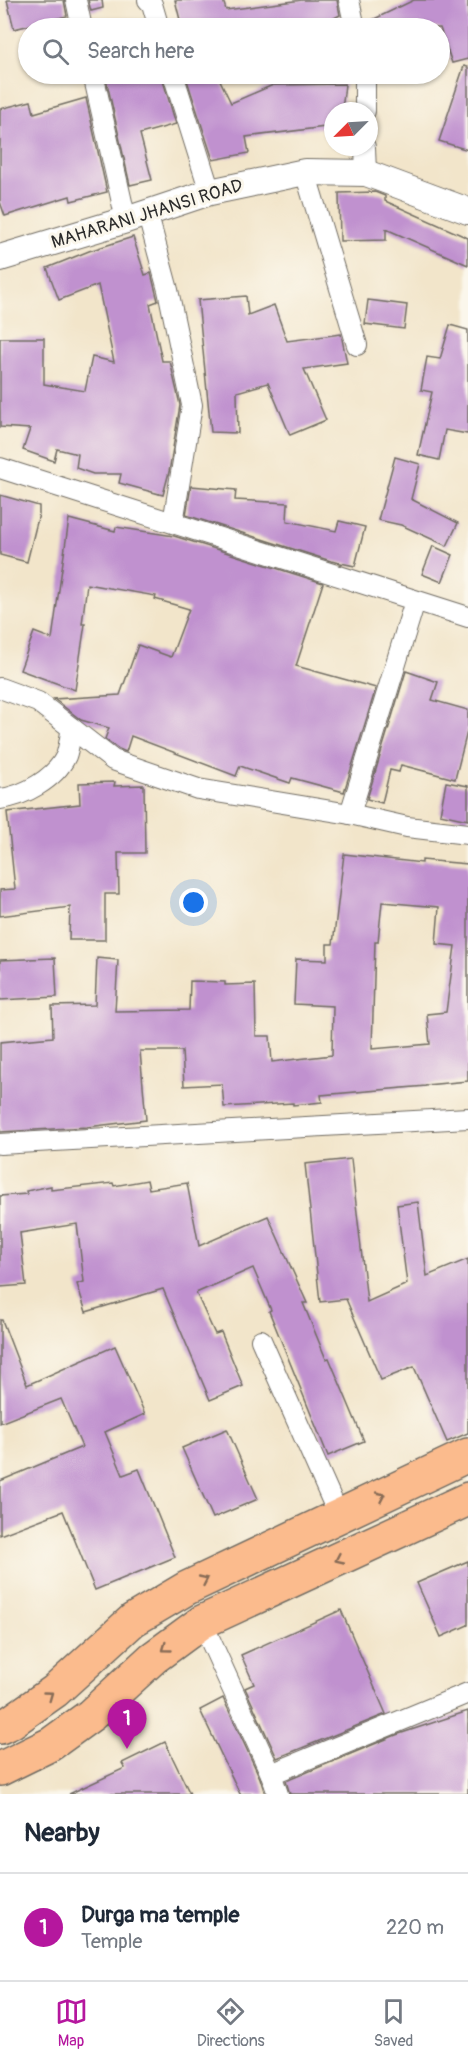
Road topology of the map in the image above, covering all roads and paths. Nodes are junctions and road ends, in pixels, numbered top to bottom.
1 (76, 0) edge
2 (148, 0) edge
3 (349, 0) edge
4 (80, 18) edge
5 (156, 18) edge
6 (354, 18) edge
7 (96, 84) edge
8 (176, 84) edge
9 (364, 84) edge
10 (365, 102) edge
11 (365, 156) edge
12 (304, 172) junction
13 (366, 173) junction
14 (210, 192) junction
15 (468, 211) edge
16 (137, 216) junction
17 (0, 258) edge
18 (357, 345) dead end
19 (0, 468) edge
20 (173, 523) junction
21 (415, 601) junction
22 (468, 617) edge
23 (0, 688) edge
24 (72, 728) junction
25 (0, 799) edge
26 (351, 814) junction
27 (468, 834) edge
28 (468, 1118) edge
29 (0, 1144) edge
30 (261, 1340) dead end
31 (468, 1455) edge
32 (466, 1504) edge
33 (339, 1516) junction
34 (202, 1622) junction
35 (468, 1693) edge
36 (0, 1727) edge
37 (0, 1769) edge
38 (271, 1774) junction
39 (278, 1794) edge

1 - 4 street
2 - 5 street
3 - 6 street
7 - 16 street
8 - 14 street
9 - 10 street
11 - 13 street
12 - 13 street, MAHARANI JHANSI ROAD
12 - 14 street, MAHARANI JHANSI ROAD
12 - 18 street
13 - 15 street, MAHARANI JHANSI ROAD
14 - 16 street, MAHARANI JHANSI ROAD
16 - 17 street, MAHARANI JHANSI ROAD
16 - 20 street
19 - 20 street
20 - 21 street
21 - 22 street
21 - 26 street
23 - 24 street
24 - 25 street
24 - 26 street
26 - 27 street
28 - 29 street
30 - 33 street
33 -> 31 highway
32 -> 34 highway
36 -> 33 highway
34 -> 37 highway
34 - 38 street
35 - 38 street
38 - 39 street

